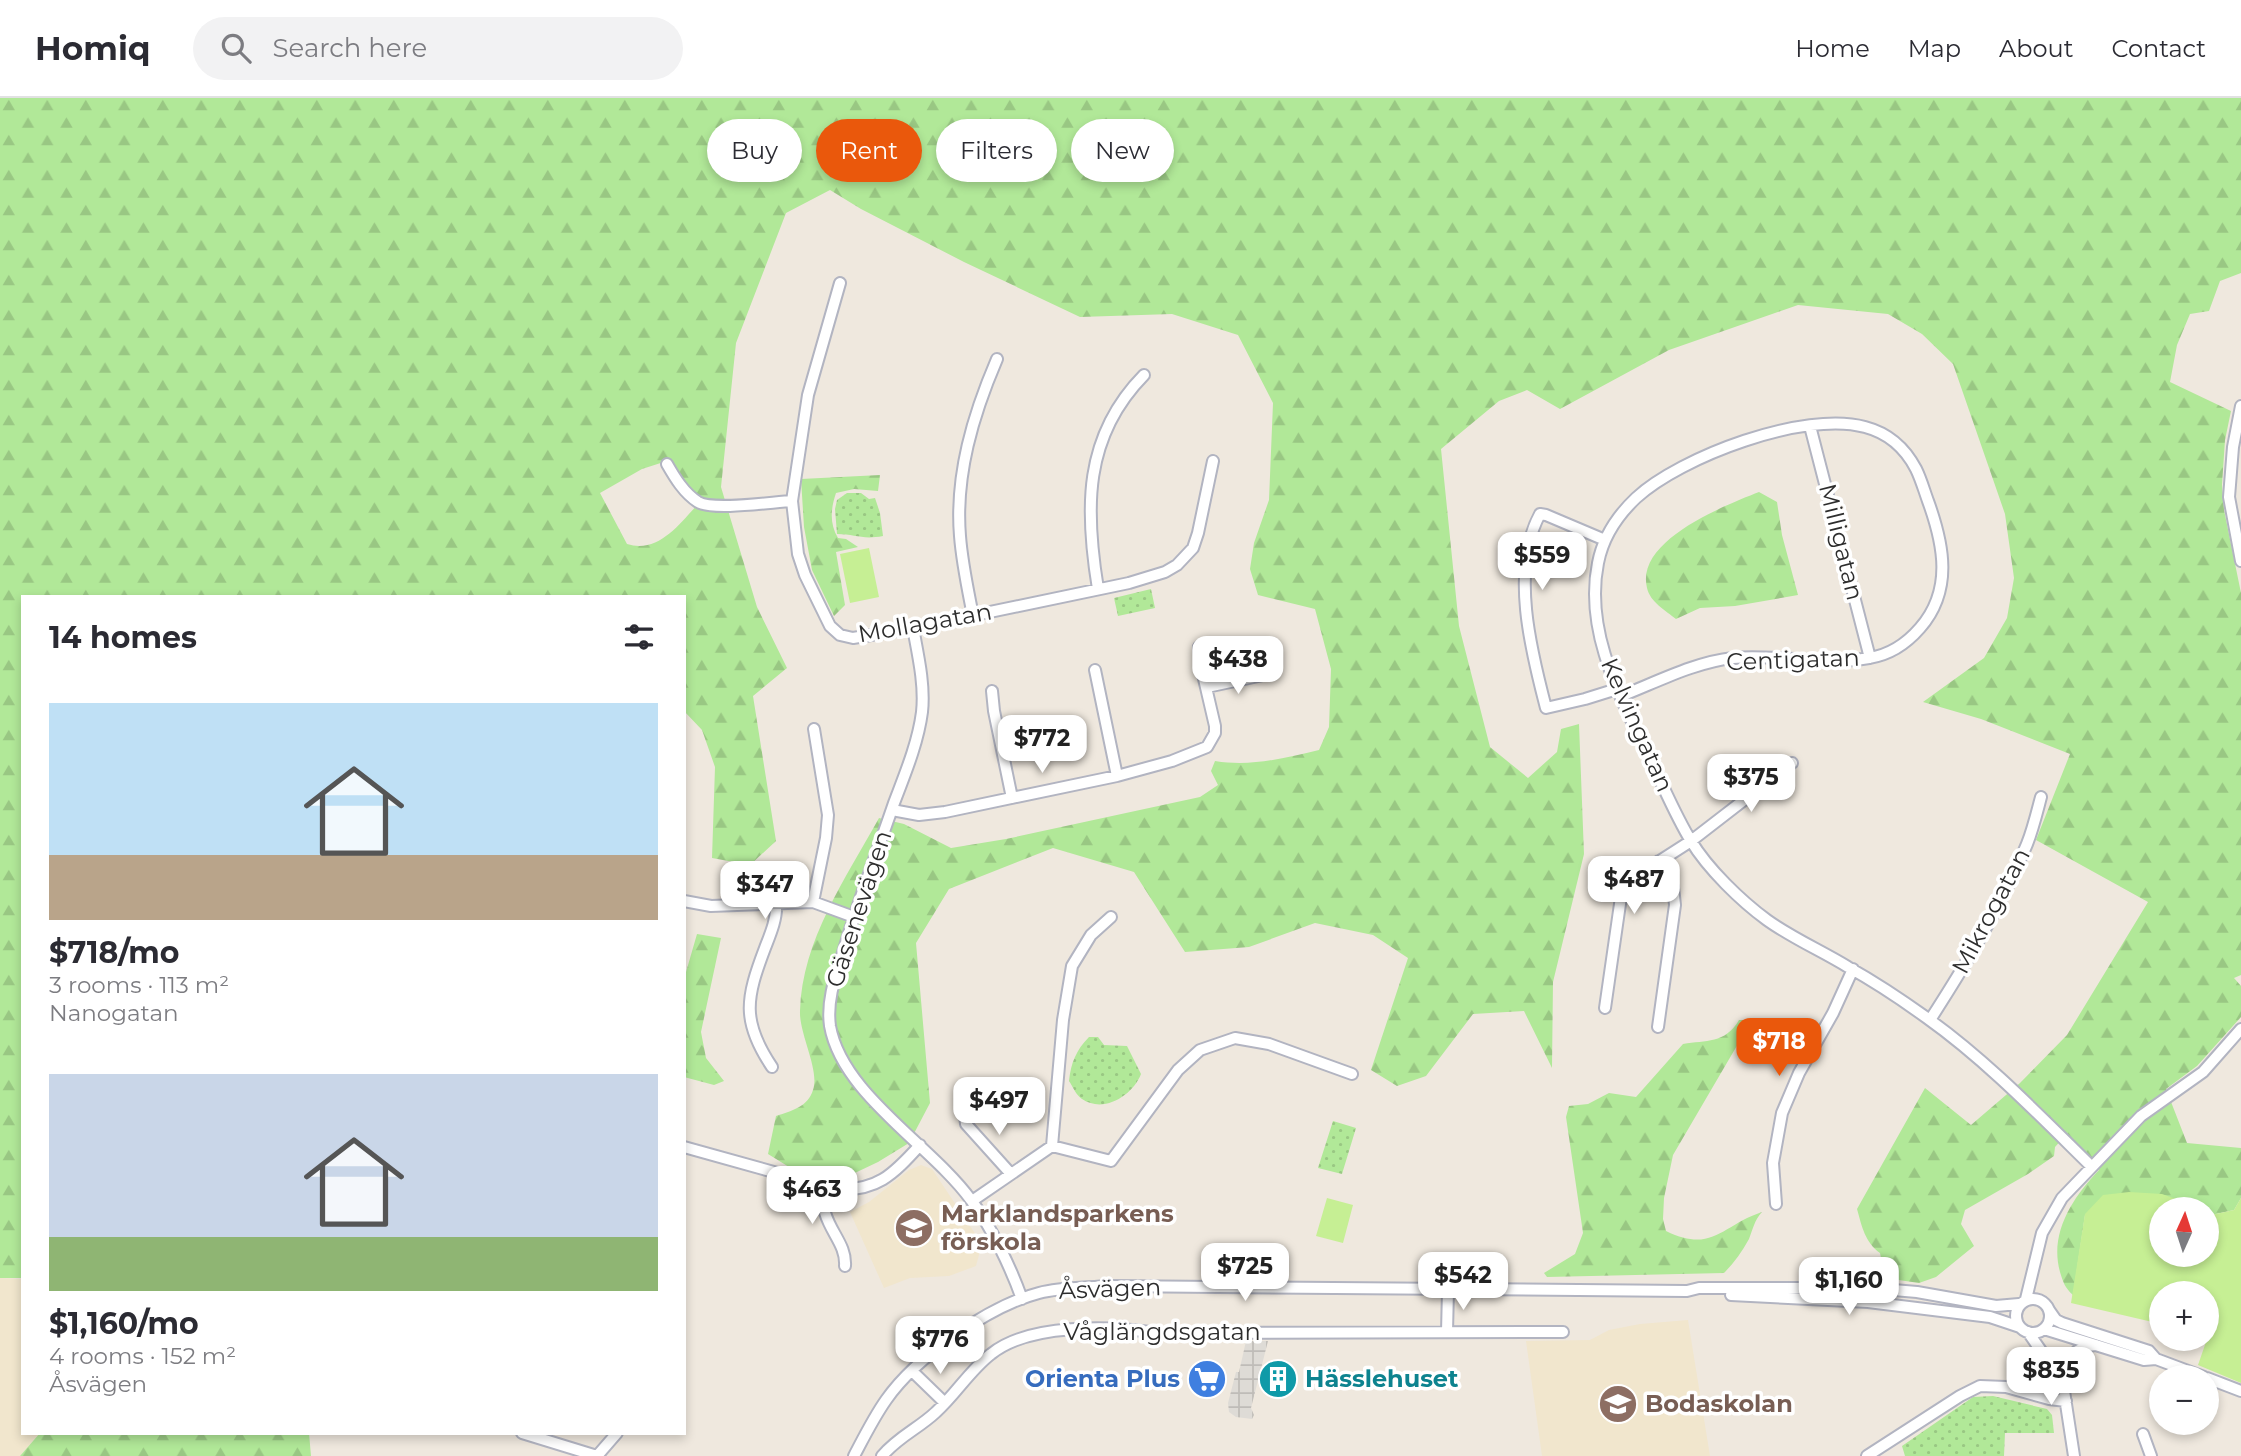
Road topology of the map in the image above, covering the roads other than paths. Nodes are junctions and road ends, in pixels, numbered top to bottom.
1 (840, 283) dead end
2 (997, 359) dead end
3 (1144, 375) dead end
4 (2241, 406) edge
5 (1810, 426) junction
6 (1213, 461) dead end
7 (667, 464) dead end
8 (792, 501) junction
9 (1605, 540) junction
10 (2241, 561) edge
11 (1098, 589) junction
12 (972, 616) junction
13 (913, 628) junction
14 (1199, 647) dead end
15 (1870, 658) junction
16 (1095, 670) dead end
17 (1263, 675) dead end
18 (1206, 687) junction
19 (992, 691) dead end
20 (1619, 693) junction
21 (814, 729) dead end
22 (1792, 763) dead end
23 (1117, 776) junction
24 (2041, 797) dead end
25 (1012, 798) junction
26 (892, 810) junction
27 (1691, 841) junction
28 (1659, 861) junction
29 (686, 901) edge
30 (813, 902) junction
31 (776, 905) junction
32 (854, 917) junction
33 (1111, 917) dead end
34 (1853, 969) junction
35 (1605, 1008) dead end
36 (1930, 1020) junction
37 (1658, 1027) dead end
38 (2241, 1029) edge
39 (772, 1068) dead end
40 (1352, 1074) dead end
41 (964, 1108) dead end
42 (920, 1145) junction
43 (1052, 1146) junction
44 (686, 1148) edge
45 (2091, 1166) junction
46 (1011, 1174) junction
47 (824, 1186) junction
48 (972, 1201) junction
49 (1776, 1204) dead end
50 (845, 1266) dead end
51 (2034, 1269) junction
52 (1448, 1290) junction
53 (1687, 1291) junction
54 (1022, 1299) junction
55 (2023, 1302) junction
56 (2046, 1306) junction
57 (2043, 1329) junction
58 (2024, 1330) junction
59 (1447, 1332) junction
60 (1563, 1332) dead end
61 (2099, 1345) junction
62 (2043, 1352) junction
63 (2156, 1359) junction
64 (2171, 1365) edge
65 (912, 1371) junction
66 (2219, 1383) edge
67 (2241, 1391) edge
68 (2065, 1396) junction
69 (945, 1403) junction
70 (2143, 1434) dead end
71 (529, 1435) edge
72 (615, 1435) edge
73 (854, 1456) edge
74 (882, 1456) edge
75 (1867, 1456) edge
76 (2074, 1456) edge
77 (2151, 1456) edge

1 - 8 street, Mollagatan
2 - 12 street
3 - 11 street
4 - 10 street
5 - 9 street, Kelvingatan
5 - 15 street, Milligatan
5 - 15 street, Centigatan
6 - 11 street, Mollagatan
7 - 8 street
8 - 13 street, Mollagatan
9 - 20 street, Kelvingatan
9 - 20 street, Centigatan
11 - 12 street, Mollagatan
12 - 13 street, Mollagatan
13 - 26 street, Gäsenevägen
14 - 18 street
15 - 20 street, Centigatan
16 - 23 street
17 - 18 street
18 - 23 street
19 - 25 street
20 - 27 street, Kelvingatan
21 - 30 street
22 - 27 street
23 - 25 street
24 - 36 street, Mikrogatan
25 - 26 street
26 - 32 street, Gäsenevägen
27 - 28 street
27 - 34 street, Kelvingatan
28 - 35 street
28 - 37 street
29 - 31 street
30 - 31 street
30 - 32 street
31 - 39 street
32 - 42 street, Gäsenevägen
33 - 43 street
34 - 36 street, Kelvingatan
34 - 49 street
36 - 45 street, Kelvingatan
38 - 45 street
40 - 43 street
41 - 46 street
42 - 47 street
42 - 48 street, Gäsenevägen
43 - 46 street
44 - 47 street
45 - 51 street
46 - 48 street
47 - 50 street
48 - 54 street, Gäsenevägen
51 - 55 street
51 - 56 street
52 - 53 street, Åsvägen
52 - 54 street, Åsvägen
52 - 59 street
53 - 55 street, Åsvägen
53 - 58 street, Åsvägen
54 - 65 street, Åsvägen
55 - 56 street
55 - 58 street
56 - 57 street
56 - 63 street
57 - 58 street
57 - 61 street
57 - 62 street
58 - 62 street
59 - 60 street, Våglängdsgatan
59 - 69 street, Våglängdsgatan
61 - 63 street
61 - 68 street
62 - 68 street
63 - 64 street
65 - 69 street
65 - 73 street, Åsvägen
66 - 67 street
68 - 75 street
68 - 76 street
69 - 74 street, Våglängdsgatan
70 - 77 street
71 - 72 street

